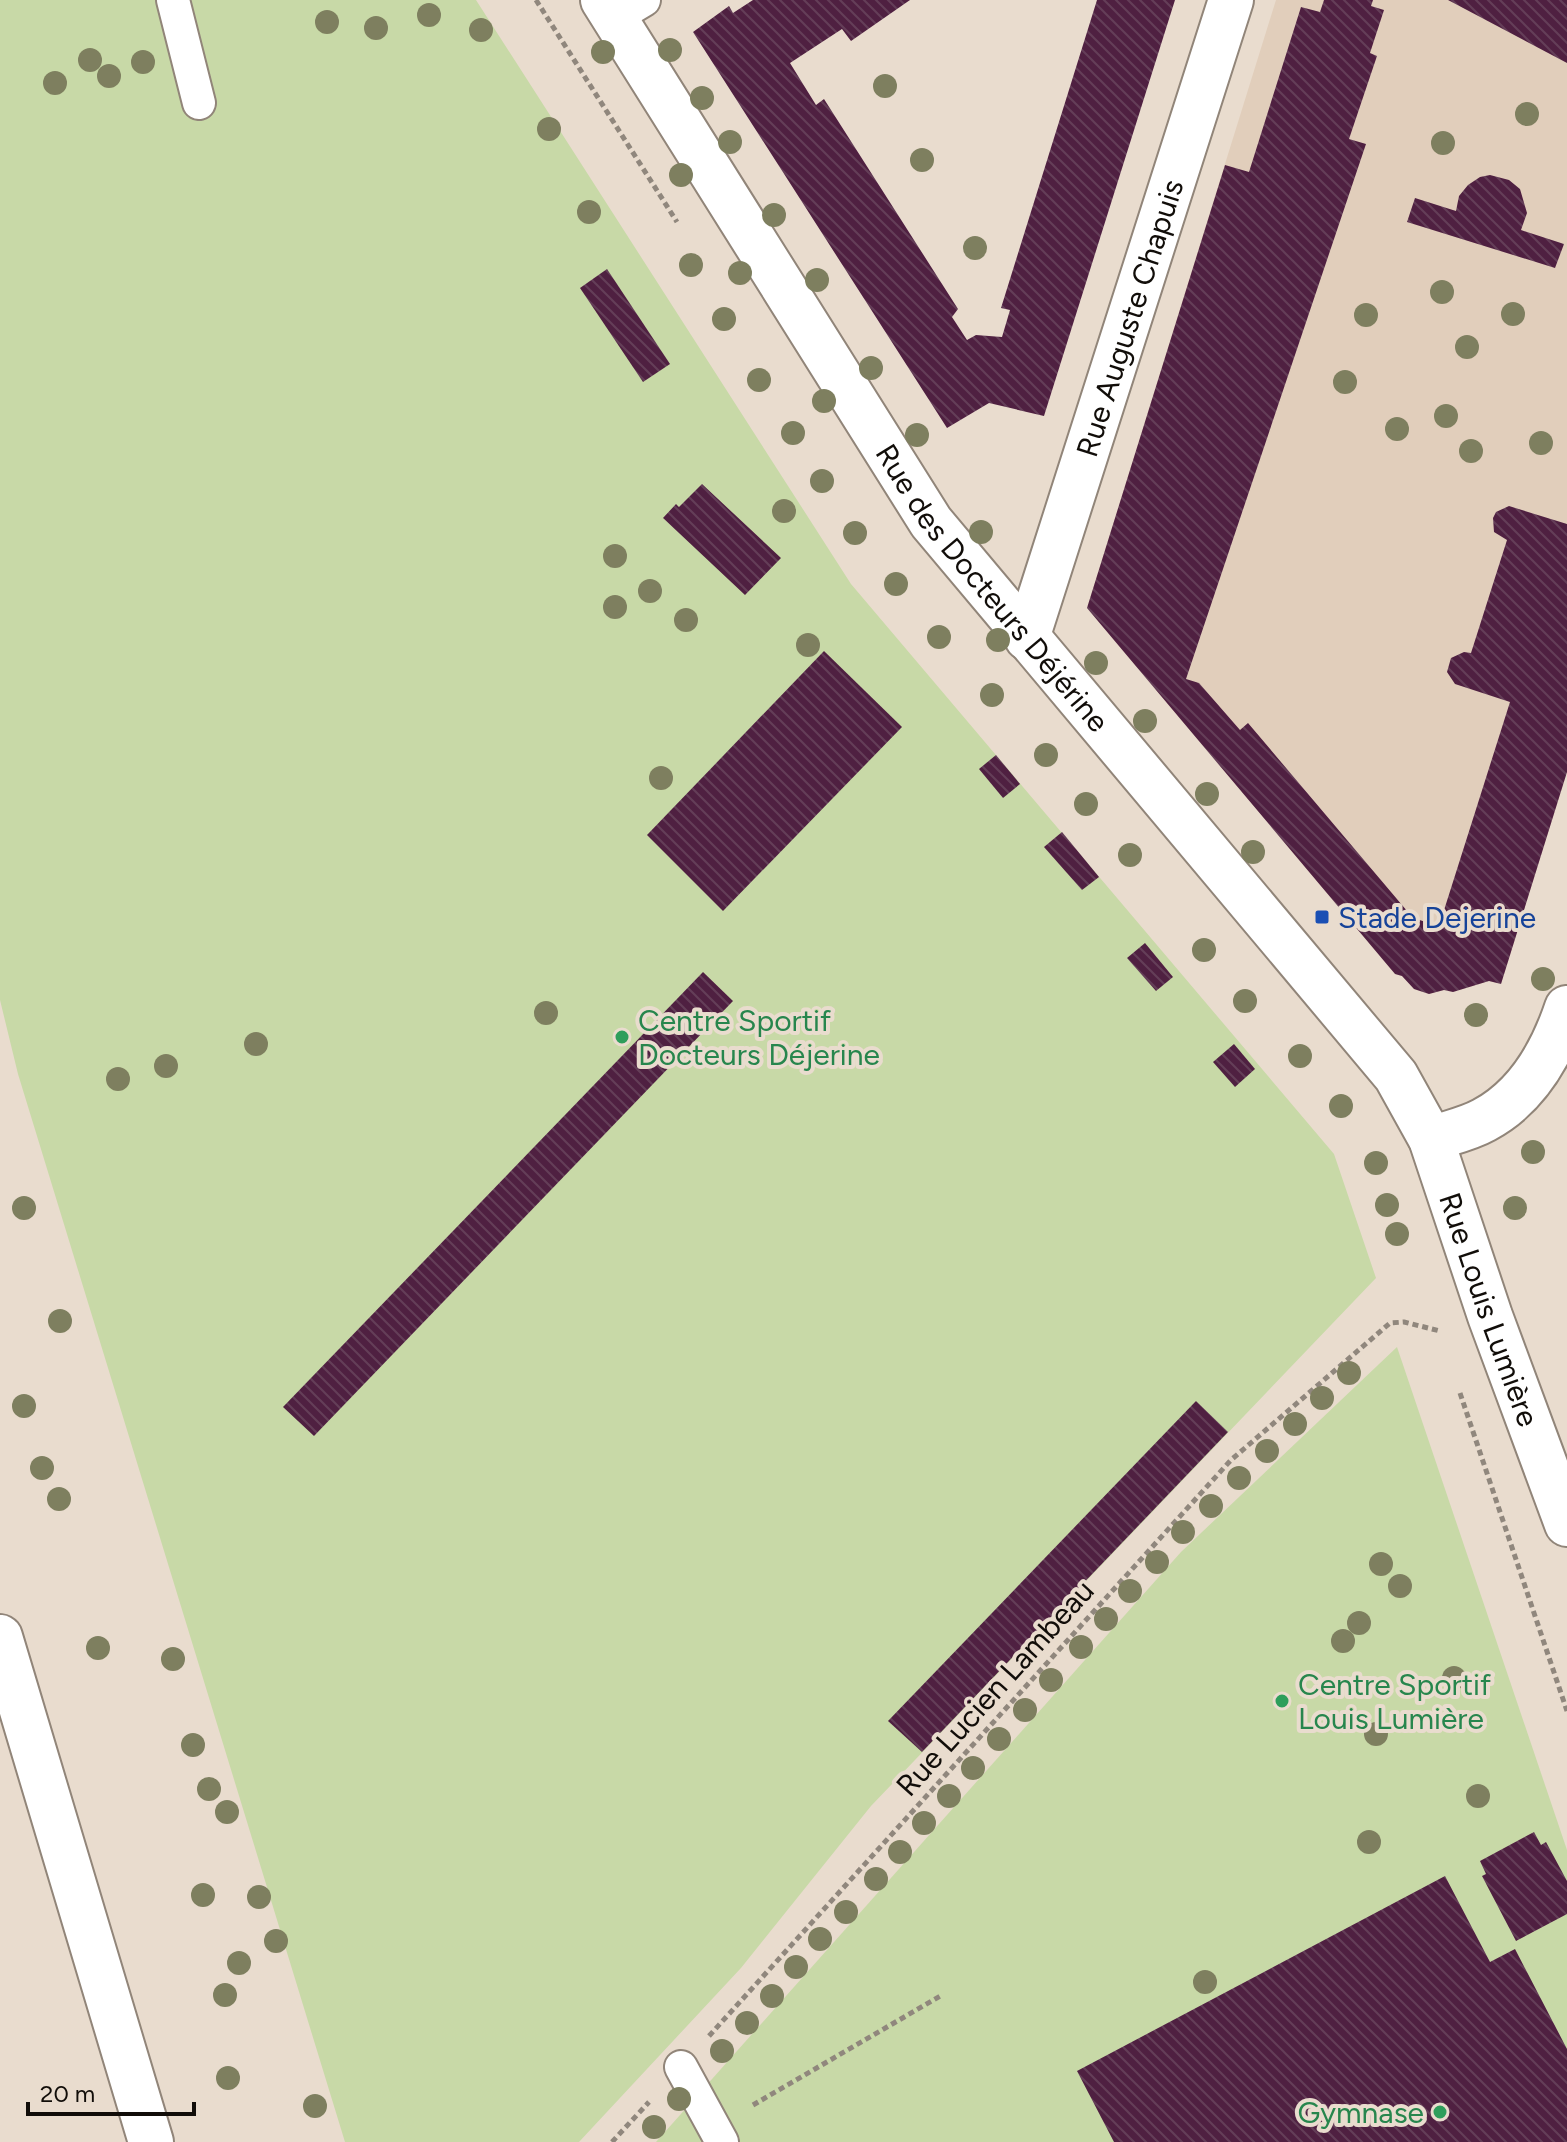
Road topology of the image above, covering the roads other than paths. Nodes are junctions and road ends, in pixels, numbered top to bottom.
1 (173, 0) edge
2 (1231, 0) edge
3 (620, 6) edge
4 (199, 103) dead end
5 (1027, 638) junction
6 (1567, 1011) edge
7 (1431, 1139) junction
8 (1567, 1524) edge
9 (0, 1637) edge
10 (681, 2067) road end
11 (718, 2135) edge
12 (151, 2142) edge

1 - 4 lane
2 - 5 main road, Rue Auguste Chapuis
3 - 5 main road, Rue des Docteurs Déjérine
5 - 7 main road, Rue des Docteurs Déjérine
6 - 7 main road
7 - 8 main road, Rue Louis Lumière
9 - 12 main road
10 - 11 lane

